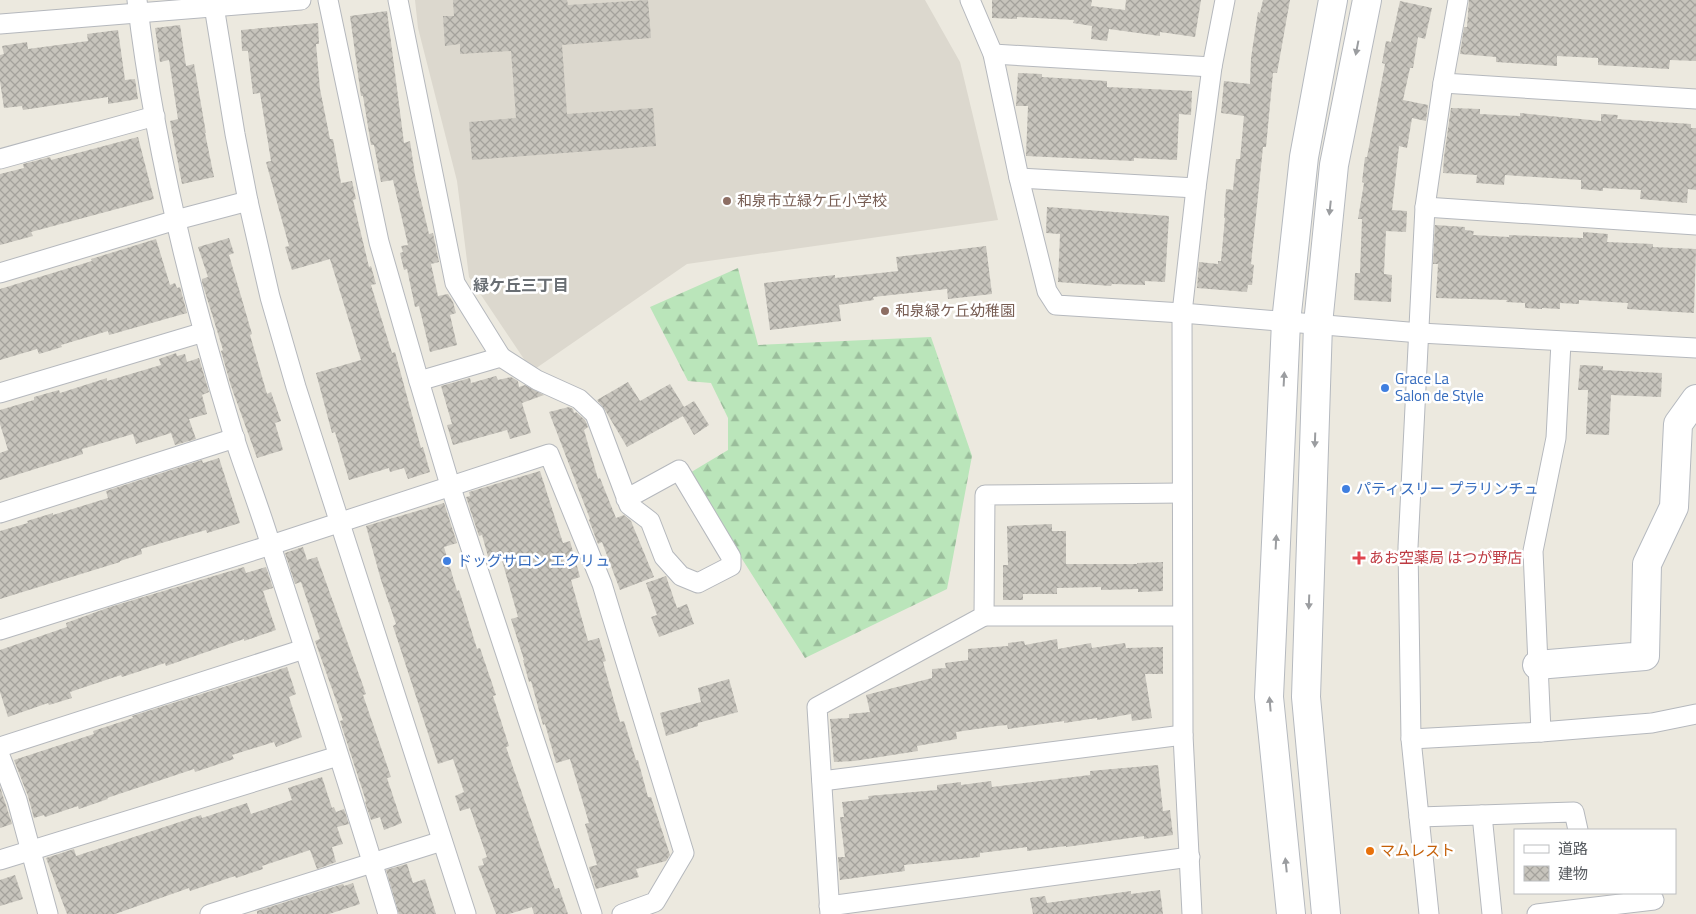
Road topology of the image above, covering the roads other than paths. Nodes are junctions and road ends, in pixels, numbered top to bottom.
1 (290, 0) edge
2 (328, 0) edge
3 (398, 0) edge
4 (970, 0) edge
5 (1226, 0) edge
6 (1333, 0) edge
7 (1367, 0) edge
8 (1458, 0) edge
9 (214, 3) edge
10 (138, 6) edge
11 (0, 24) edge
12 (993, 54) junction
13 (1212, 67) junction
14 (1443, 83) junction
15 (1696, 100) edge
16 (155, 116) junction
17 (0, 159) edge
18 (1019, 178) junction
19 (1196, 188) junction
20 (248, 201) junction
21 (1425, 207) junction
22 (176, 220) junction
23 (1696, 225) edge
24 (0, 273) edge
25 (1182, 313) junction
26 (1286, 322) junction
27 (1318, 324) junction
28 (204, 332) junction
29 (1420, 333) junction
30 (1561, 342) junction
31 (1696, 348) edge
32 (501, 357) junction
33 (419, 382) junction
34 (0, 393) edge
35 (1696, 398) edge
36 (235, 438) junction
37 (450, 485) junction
38 (1182, 493) junction
39 (626, 499) junction
40 (0, 513) edge
41 (340, 522) junction
42 (271, 544) junction
43 (984, 616) junction
44 (1182, 616) junction
45 (0, 630) edge
46 (304, 649) junction
47 (1537, 664) junction
48 (1696, 714) edge
49 (1541, 732) junction
50 (1183, 735) junction
51 (1411, 739) junction
52 (0, 747) edge
53 (0, 756) edge
54 (338, 756) junction
55 (822, 782) junction
56 (1482, 815) junction
57 (1419, 817) junction
58 (1578, 829) edge
59 (442, 841) junction
60 (30, 850) junction
61 (1190, 857) junction
62 (0, 860) edge
63 (372, 862) junction
64 (1594, 900) edge
65 (1654, 900) dead end
66 (830, 910) edge
67 (48, 914) edge
68 (210, 914) edge
69 (388, 914) edge
70 (466, 914) edge
71 (592, 914) edge
72 (622, 914) edge
73 (1192, 914) edge
74 (1291, 914) edge
75 (1326, 914) edge
76 (1428, 914) edge
77 (1492, 914) edge
78 (1537, 914) edge

1 - 9 street
2 - 33 street
3 - 32 street
4 - 12 street
5 - 13 street
6 - 26 street
7 -> 27 street
8 - 14 street
9 - 10 street
9 - 20 street
10 - 11 street
10 - 16 street
12 - 13 street
12 - 18 street
13 - 19 street
14 - 15 street
14 - 21 street
16 - 17 street
16 - 22 street
18 - 19 street
18 - 25 street
19 - 25 street
20 - 22 street
20 - 41 street
21 - 23 street
21 - 29 street
22 - 24 street
22 - 28 street
25 - 26 street
25 - 38 street
26 - 27 street
74 -> 26 street
27 - 29 street
27 -> 75 street
28 - 34 street
28 - 36 street
29 - 30 street
29 - 51 street
30 - 31 street
30 - 47 street
32 - 33 street
32 - 39 street
33 - 37 street
35 - 47 street
36 - 40 street
36 - 42 street
37 - 41 street
37 - 71 street
37 - 72 street
38 - 43 street
38 - 44 street
39 - 39 street
41 - 42 street
41 - 59 street
42 - 45 street
42 - 46 street
43 - 44 street
43 - 55 street
44 - 50 street
46 - 52 street
46 - 54 street
47 - 49 street
48 - 49 street
49 - 51 street
50 - 55 street
50 - 61 street
51 - 57 street
53 - 60 street
54 - 60 street
54 - 63 street
55 - 66 street
56 - 57 street
56 - 58 street
56 - 77 street
57 - 76 street
59 - 63 street
59 - 70 street
60 - 62 street
60 - 67 street
61 - 66 street
61 - 73 street
63 - 68 street
63 - 69 street
64 - 65 street
64 - 78 street

